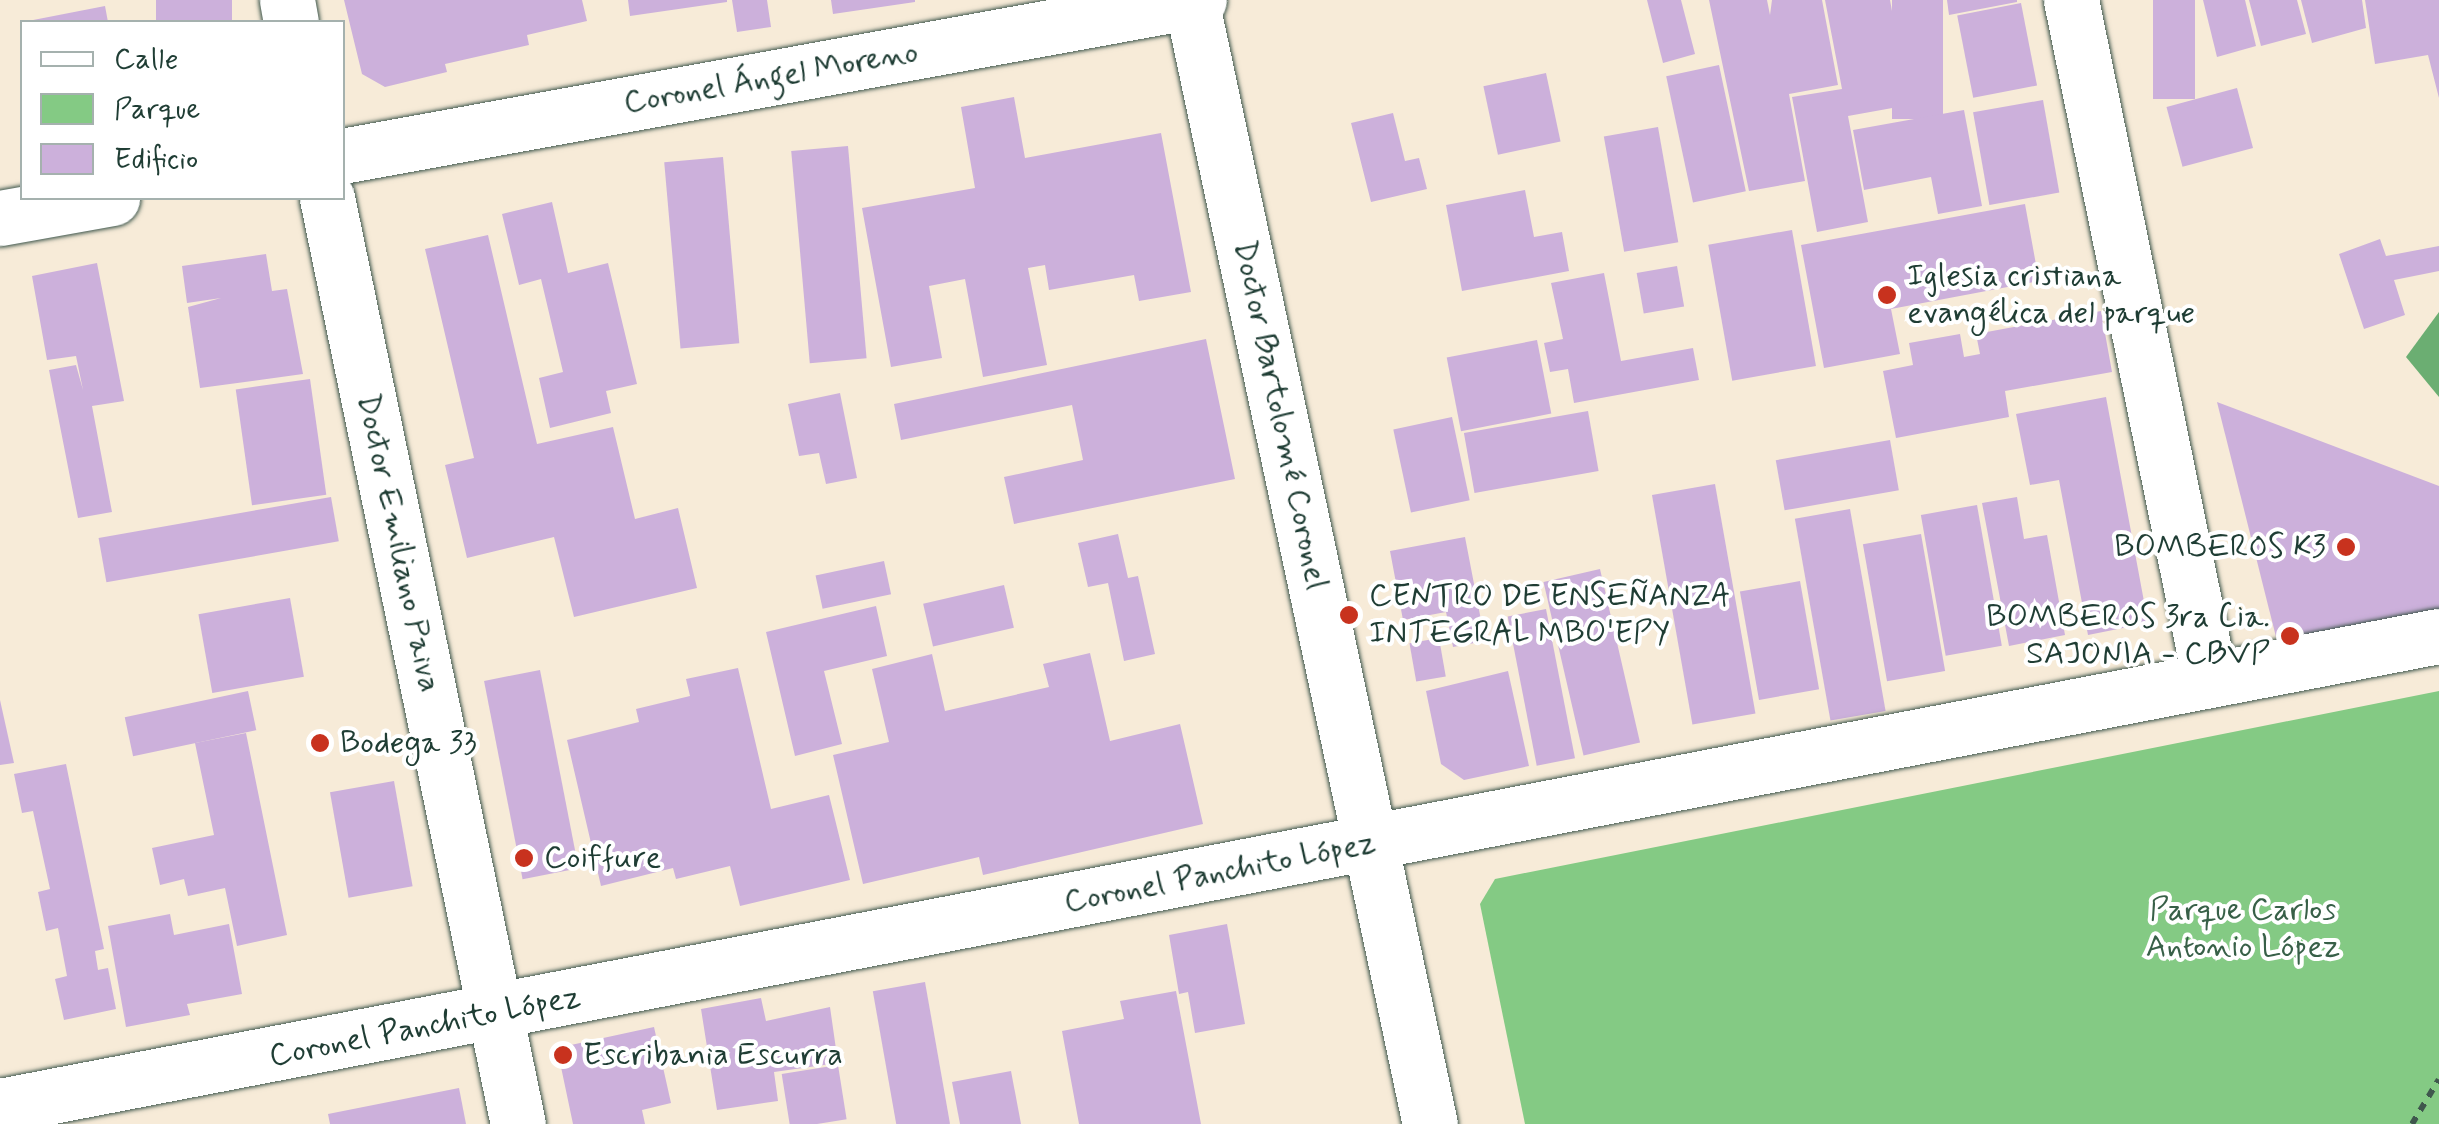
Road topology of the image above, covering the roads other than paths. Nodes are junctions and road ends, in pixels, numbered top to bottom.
1 (1199, 0) edge
2 (2070, 0) edge
3 (1192, 1) edge
4 (345, 155) edge
5 (101, 200) edge
6 (328, 200) edge
7 (0, 218) edge
8 (2439, 636) edge
9 (2210, 680) junction
10 (1370, 843) junction
11 (495, 1014) junction
12 (0, 1106) edge
13 (518, 1124) edge
14 (1430, 1124) edge

1 - 3 street, Coronel Ángel Moreno
2 - 9 street
3 - 4 street, Coronel Ángel Moreno
3 - 10 street, Doctor Bartolomé Coronel
5 - 7 street
6 - 11 street, Doctor Emiliano Paiva
8 - 9 street, Coronel Panchito López
9 - 10 street, Coronel Panchito López
10 - 11 street, Coronel Panchito López
10 - 14 street, Doctor Bartolomé Coronel
11 - 12 street, Coronel Panchito López
11 - 13 street, Doctor Emiliano Paiva

